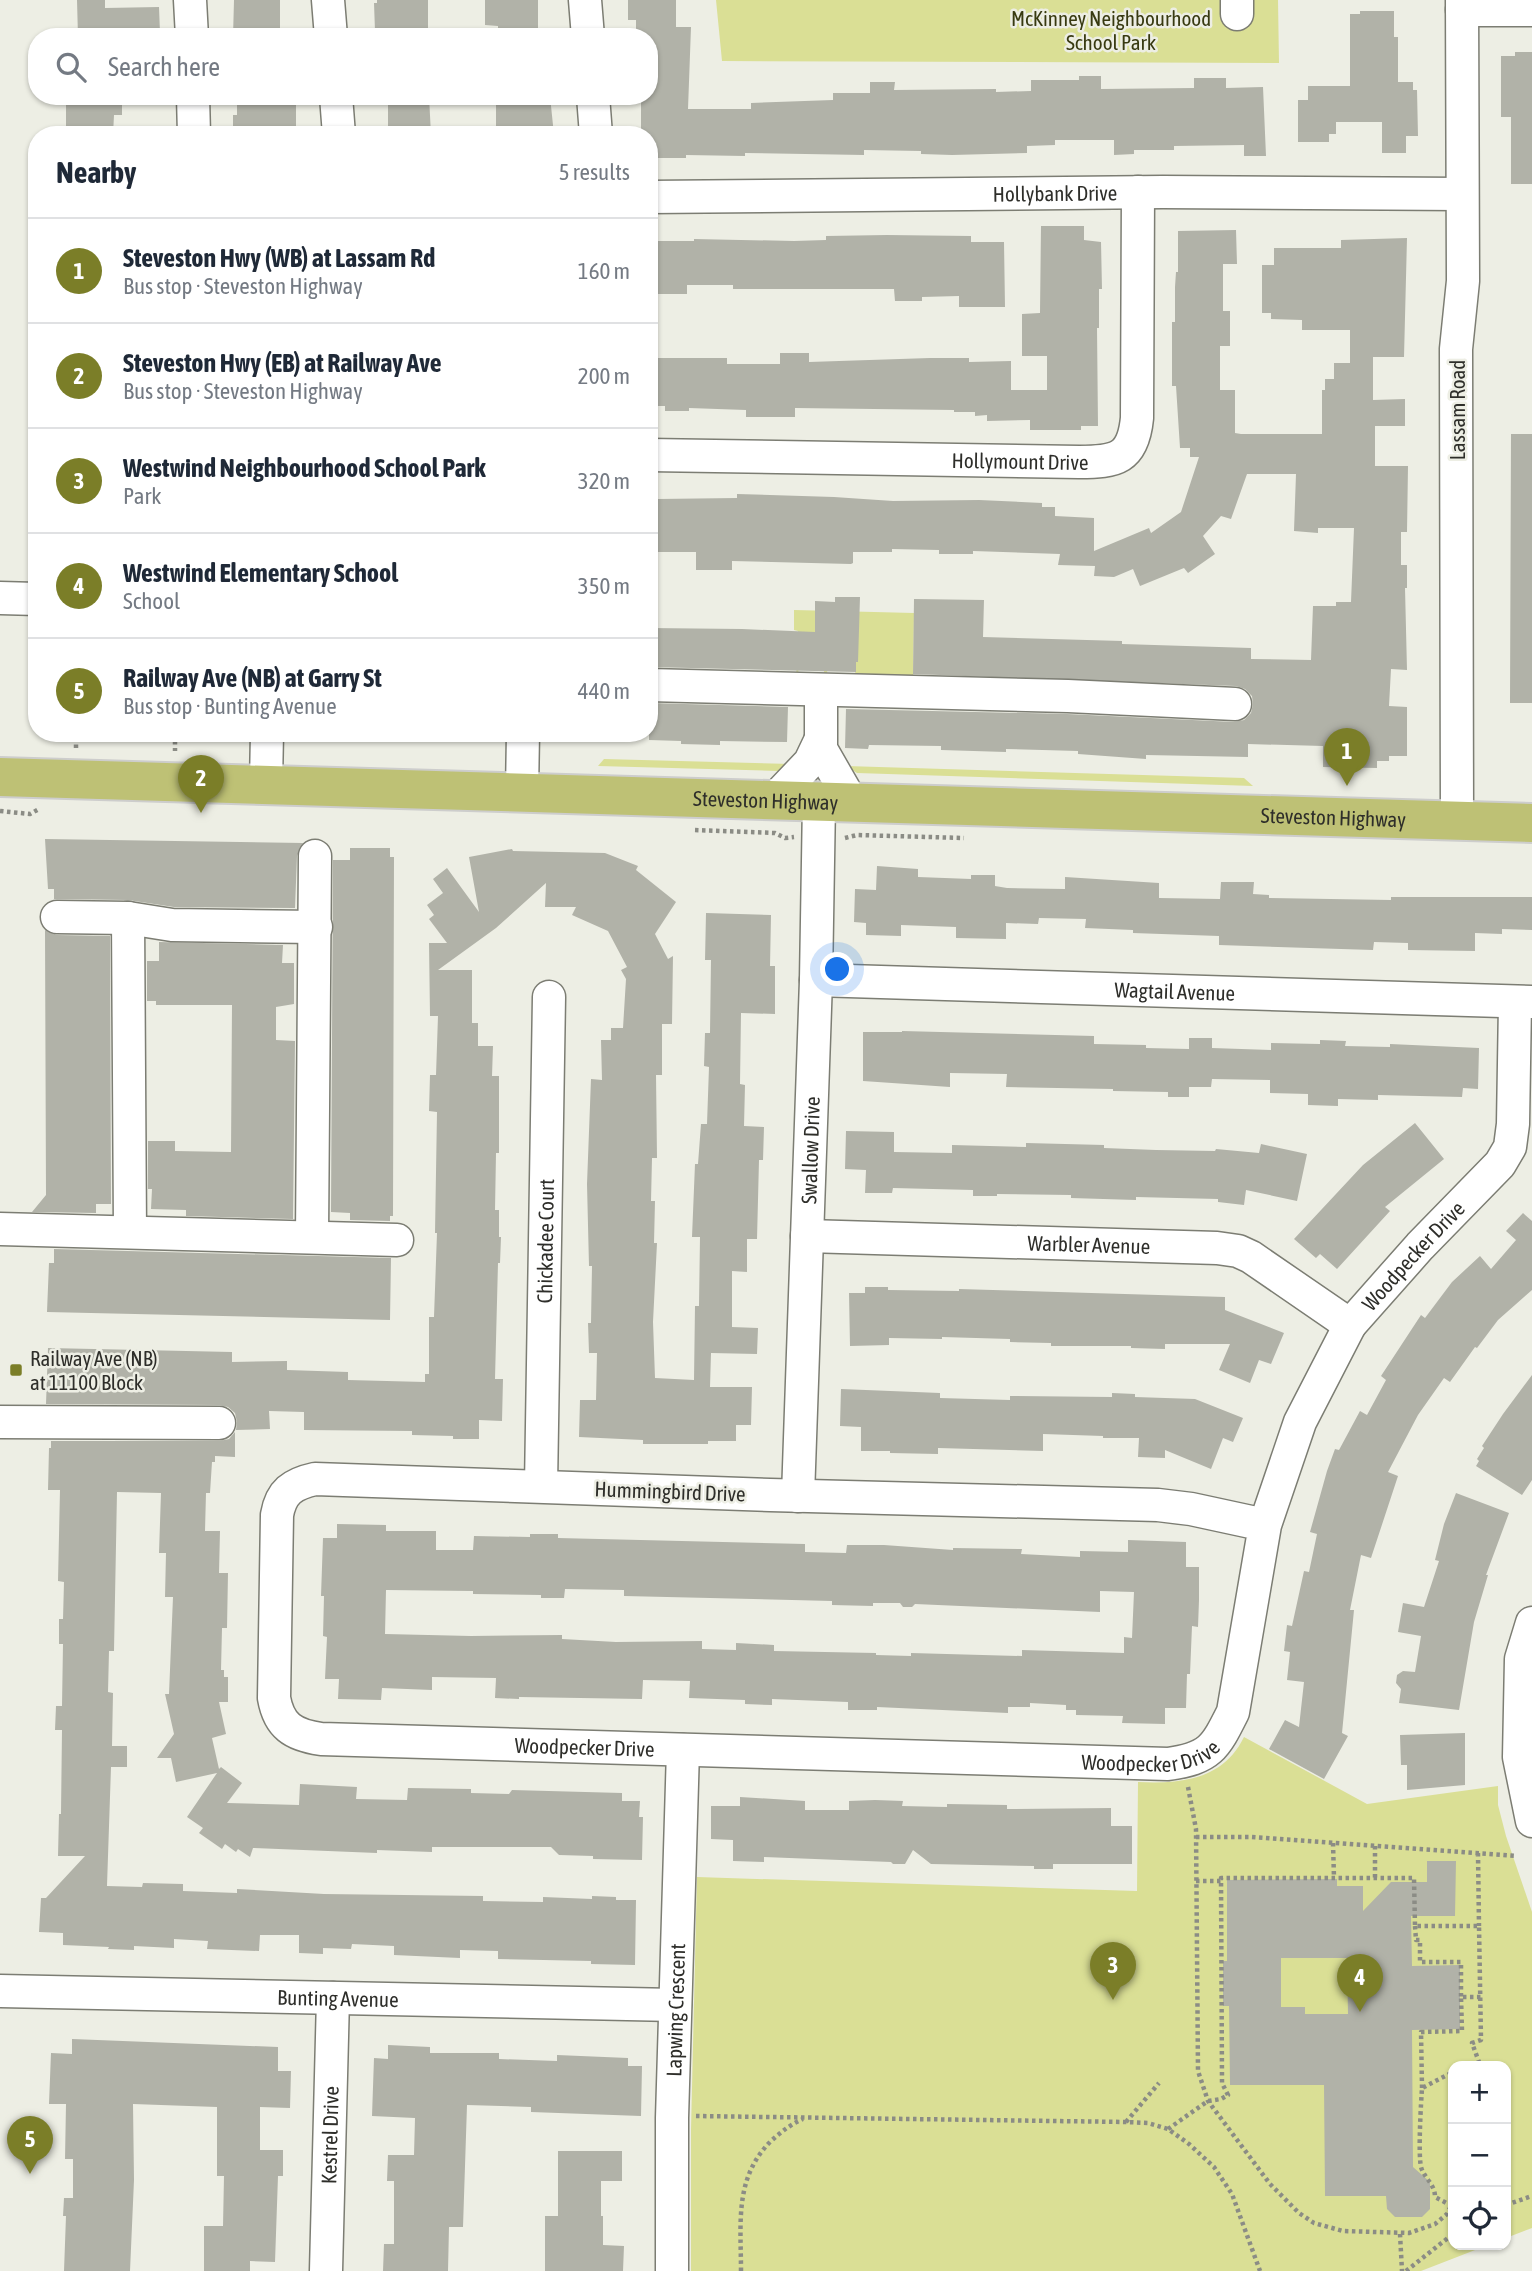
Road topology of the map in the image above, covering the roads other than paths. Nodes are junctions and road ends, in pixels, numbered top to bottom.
1 (190, 0) edge
2 (328, 0) edge
3 (585, 0) edge
4 (1462, 5) edge
5 (1532, 10) edge
6 (192, 28) edge
7 (330, 28) edge
8 (587, 28) edge
9 (193, 105) edge
10 (337, 105) edge
11 (594, 105) edge
12 (194, 126) edge
13 (338, 126) edge
14 (595, 126) edge
15 (1138, 192) junction
16 (1461, 194) junction
17 (658, 197) edge
18 (658, 455) edge
19 (0, 598) edge
20 (28, 599) edge
21 (658, 685) edge
22 (821, 691) junction
23 (1235, 704) dead end
24 (820, 741) junction
25 (267, 742) edge
26 (523, 742) edge
27 (0, 777) edge
28 (266, 783) junction
29 (522, 792) junction
30 (773, 801) junction
31 (835, 803) junction
32 (1457, 821) junction
33 (1532, 823) edge
34 (315, 856) dead end
35 (57, 917) dead end
36 (128, 918) junction
37 (316, 926) junction
38 (816, 980) junction
39 (549, 997) dead end
40 (1524, 1002) edge
41 (0, 1228) edge
42 (130, 1231) junction
43 (312, 1236) junction
44 (807, 1236) junction
45 (397, 1240) dead end
46 (1350, 1325) junction
47 (0, 1422) edge
48 (219, 1423) dead end
49 (541, 1486) junction
50 (798, 1496) junction
51 (1265, 1525) junction
52 (1532, 1623) edge
53 (274, 1698) joint
54 (683, 1750) junction
55 (1532, 1821) edge
56 (0, 1991) edge
57 (334, 1998) junction
58 (675, 2005) junction
59 (326, 2271) edge
60 (672, 2271) edge

1 - 6 street
2 - 7 street
3 - 8 street
4 - 5 street
4 - 16 street, Lassam Road
9 - 12 street
10 - 13 street
11 - 14 street
15 - 16 street, Hollybank Drive
15 - 17 street, Hollybank Drive
15 - 18 street, Hollymount Drive
16 - 32 street, Lassam Road
19 - 20 street
21 - 22 street
22 - 23 street
22 - 24 street
24 - 30 street
24 - 31 street
25 - 28 street
26 - 29 street
27 - 28 main road, Steveston Highway
28 - 29 main road, Steveston Highway
29 - 30 main road, Steveston Highway
30 - 31 main road, Steveston Highway
31 - 32 main road, Steveston Highway
31 - 38 street, Swallow Drive
32 - 33 main road, Steveston Highway
34 - 37 street
35 - 36 street
36 - 37 street
36 - 42 street
37 - 43 street
38 - 40 street, Wagtail Avenue
38 - 44 street, Swallow Drive
39 - 49 street, Chickadee Court
40 - 46 street, Woodpecker Drive
41 - 42 street
42 - 43 street
43 - 45 street
44 - 46 street, Warbler Avenue
44 - 50 street, Swallow Drive
46 - 51 street, Woodpecker Drive
47 - 48 street
49 - 50 street, Hummingbird Drive
49 - 53 street, Hummingbird Drive
50 - 51 street, Hummingbird Drive
51 - 54 street, Woodpecker Drive
52 - 55 street
53 - 54 street, Woodpecker Drive
54 - 58 street, Lapwing Crescent
56 - 57 street, Bunting Avenue
57 - 58 street, Bunting Avenue
57 - 59 street, Kestrel Drive
58 - 60 street, Lapwing Crescent

